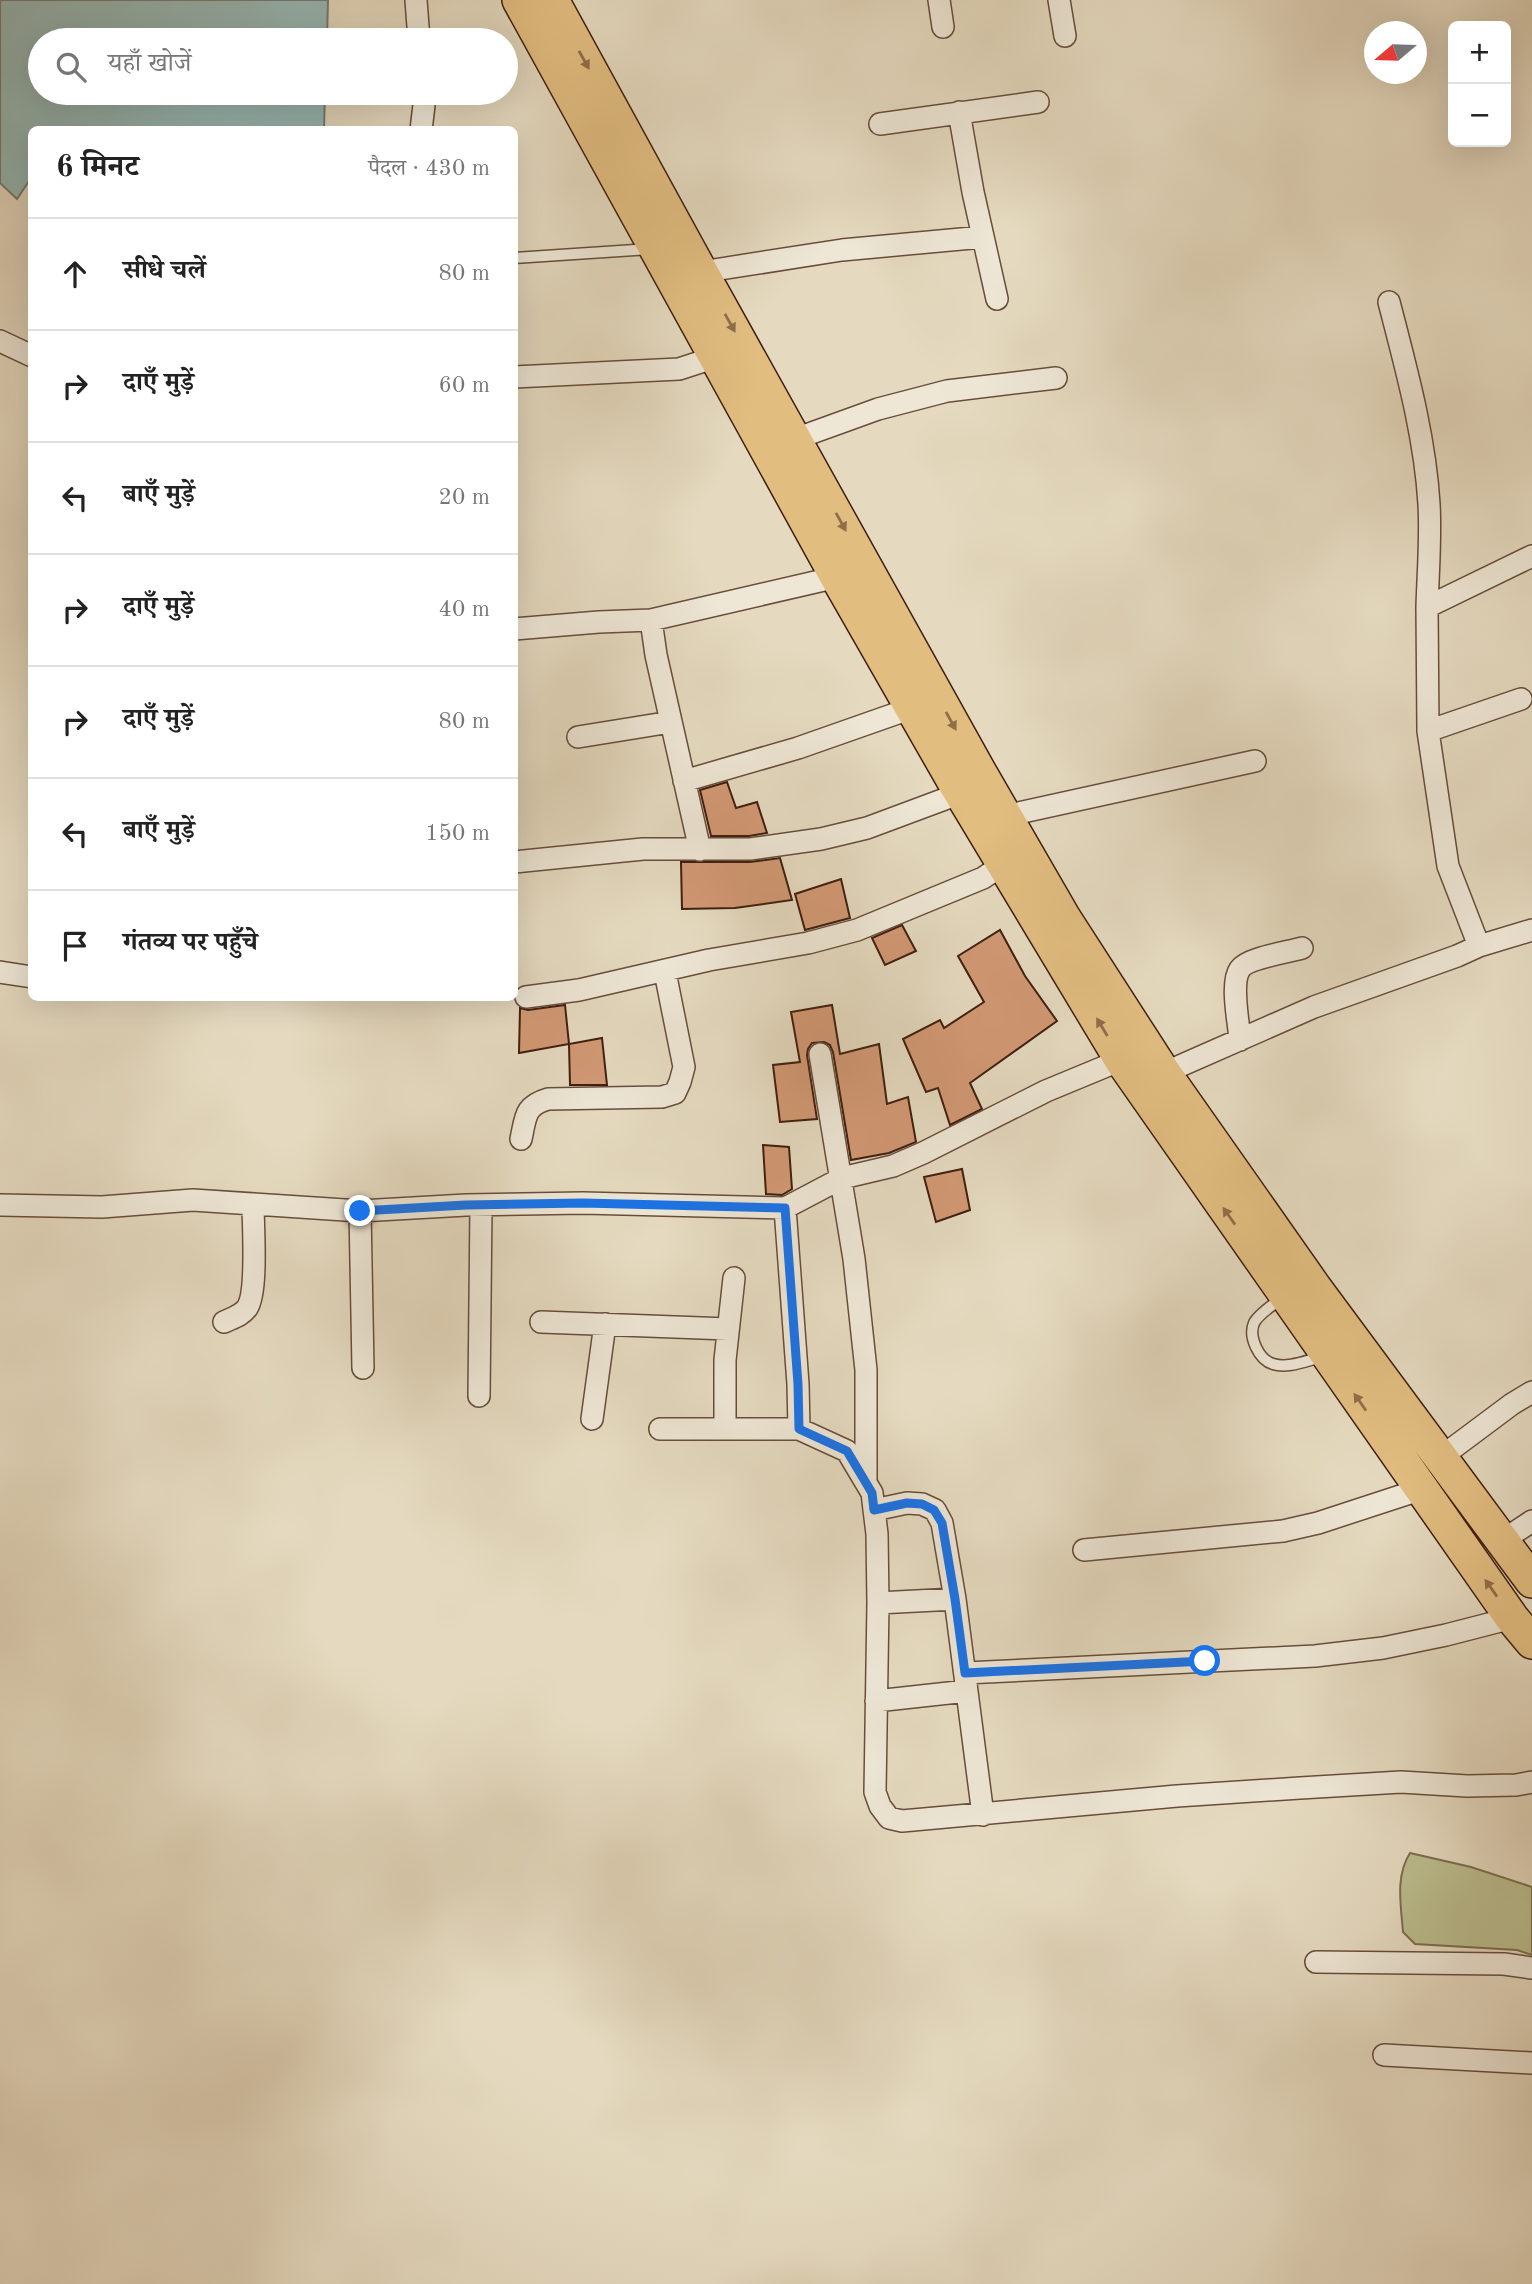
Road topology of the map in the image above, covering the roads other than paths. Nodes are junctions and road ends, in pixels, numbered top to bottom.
1 (416, 0) edge
2 (519, 0) edge
3 (552, 0) edge
4 (939, 0) edge
5 (1059, 0) edge
6 (943, 27) dead end
7 (418, 28) edge
8 (1065, 36) dead end
9 (1038, 102) dead end
10 (424, 105) edge
11 (959, 112) junction
12 (880, 124) dead end
13 (421, 126) edge
14 (983, 237) junction
15 (656, 248) junction
16 (518, 258) edge
17 (701, 272) junction
18 (997, 299) dead end
19 (1389, 302) dead end
20 (0, 341) edge
21 (28, 354) edge
22 (716, 357) junction
23 (518, 377) edge
24 (1056, 377) dead end
25 (795, 439) junction
26 (1532, 556) edge
27 (837, 577) junction
28 (1427, 607) junction
29 (652, 620) junction
30 (518, 629) edge
31 (1521, 699) dead end
32 (912, 708) junction
33 (671, 722) junction
34 (1429, 731) junction
35 (578, 737) dead end
36 (1255, 761) dead end
37 (684, 781) junction
38 (961, 793) junction
39 (1005, 816) junction
40 (700, 850) junction
41 (518, 862) edge
42 (1003, 864) junction
43 (1532, 929) edge
44 (1479, 946) junction
45 (1303, 948) dead end
46 (0, 972) edge
47 (665, 972) junction
48 (28, 976) edge
49 (526, 997) dead end
50 (1240, 1040) junction
51 (820, 1054) dead end
52 (1144, 1061) junction
53 (521, 1139) dead end
54 (842, 1178) junction
55 (253, 1204) junction
56 (0, 1205) edge
57 (481, 1205) junction
58 (785, 1208) junction
59 (360, 1211) junction
60 (733, 1278) dead end
61 (1285, 1295) junction
62 (224, 1322) dead end
63 (541, 1322) dead end
64 (605, 1324) junction
65 (728, 1329) junction
66 (1328, 1356) junction
67 (363, 1368) dead end
68 (1532, 1392) edge
69 (479, 1396) dead end
70 (592, 1419) dead end
71 (660, 1429) dead end
72 (725, 1429) junction
73 (799, 1429) junction
74 (1441, 1457) junction
75 (866, 1481) junction
76 (1422, 1489) junction
77 (874, 1510) junction
78 (1532, 1521) edge
79 (1502, 1541) junction
80 (1084, 1550) dead end
81 (1532, 1581) edge
82 (955, 1599) junction
83 (878, 1602) junction
84 (1522, 1630) edge
85 (966, 1682) junction
86 (876, 1701) junction
87 (1532, 1783) edge
88 (983, 1815) junction
89 (1316, 1962) dead end
90 (1532, 1968) edge
91 (1384, 2055) dead end
92 (1532, 2063) edge

1 - 7 street
2 - 15 main road
3 -> 17 main road
4 - 6 street
5 - 8 street
9 - 11 street
10 - 13 street
11 - 12 street
11 - 14 street
14 - 17 street
14 - 18 street
15 - 16 lane
15 - 22 main road
17 -> 25 main road
19 - 28 street
20 - 21 street
22 - 23 street
22 - 27 main road
24 - 25 street
25 -> 39 main road
26 - 28 street
27 - 29 street
27 - 32 main road
28 - 34 street
29 - 30 street
29 - 33 street
31 - 34 street
32 - 37 street
32 - 38 main road
33 - 35 street
33 - 37 street
34 - 44 street
36 - 39 street
37 - 40 street
38 - 40 street
38 - 42 main road
39 - 52 main road
40 - 41 street
42 - 47 street
52 -> 42 main road
43 - 44 street
44 - 50 street
45 - 50 street
46 - 48 street
47 - 49 street
47 - 53 street
50 - 52 street
51 - 54 street
52 - 54 street
61 -> 52 main road
52 - 74 main road
54 - 58 street
54 - 75 street
55 - 56 street
55 - 59 street
55 - 62 street
57 - 58 street
57 - 59 street
57 - 69 street
58 - 73 street
59 - 67 street
60 - 65 street
61 - 66 main road
61 - 66 lane
63 - 64 street
64 - 65 street
64 - 70 street
65 - 72 street
76 -> 66 main road
68 - 74 street
71 - 72 street
72 - 73 street
73 - 75 street
74 - 79 main road
75 - 77 street
76 - 80 street
84 -> 76 main road
77 - 82 street
77 - 83 street
78 - 79 street
79 - 81 main road
82 - 83 street
82 - 85 street
83 - 86 street
84 - 85 street
85 - 86 street
85 - 88 street
86 - 88 street
87 - 88 street
89 - 90 street
91 - 92 street

